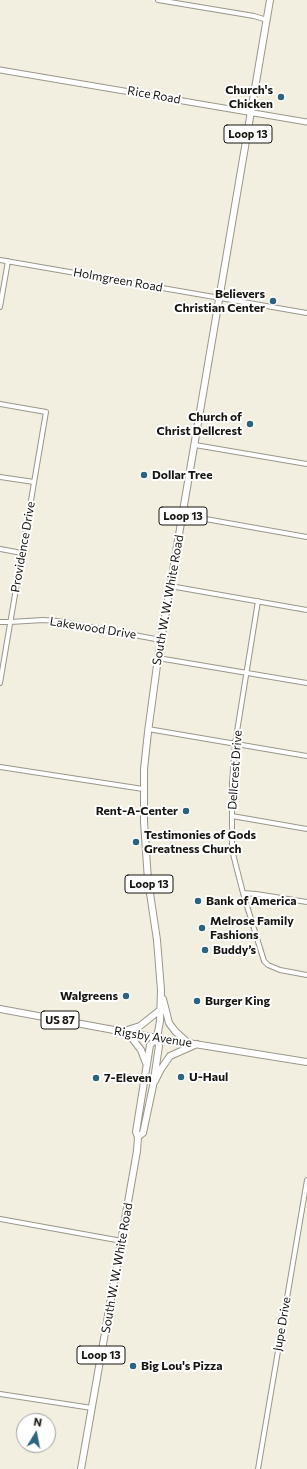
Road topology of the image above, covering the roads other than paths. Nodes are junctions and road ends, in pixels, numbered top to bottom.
1 (158, 0) edge
2 (270, 0) edge
3 (267, 20) junction
4 (0, 70) edge
5 (252, 113) junction
6 (307, 122) edge
7 (0, 260) edge
8 (8, 261) junction
9 (220, 298) junction
10 (0, 307) edge
11 (307, 313) edge
12 (0, 404) edge
13 (195, 445) junction
14 (307, 464) edge
15 (0, 476) edge
16 (34, 482) junction
17 (183, 515) junction
18 (307, 537) edge
19 (0, 549) edge
20 (22, 553) junction
21 (170, 586) junction
22 (258, 601) junction
23 (307, 610) edge
24 (0, 622) edge
25 (10, 622) junction
26 (162, 640) junction
27 (158, 658) junction
28 (246, 672) junction
29 (0, 683) edge
30 (307, 683) edge
31 (148, 729) junction
32 (235, 744) junction
33 (307, 756) edge
34 (0, 767) edge
35 (144, 788) junction
36 (232, 816) junction
37 (307, 829) edge
38 (243, 893) junction
39 (307, 902) edge
40 (307, 975) edge
41 (161, 994) junction
42 (0, 1009) edge
43 (160, 1010) junction
44 (121, 1031) junction
45 (128, 1032) junction
46 (156, 1038) junction
47 (188, 1043) junction
48 (198, 1044) junction
49 (307, 1062) edge
50 (147, 1064) junction
51 (144, 1076) junction
52 (154, 1078) junction
53 (153, 1086) junction
54 (138, 1138) junction
55 (307, 1180) edge
56 (0, 1219) edge
57 (122, 1240) junction
58 (0, 1394) edge
59 (92, 1408) junction
60 (81, 1469) edge
61 (258, 1469) edge

1 - 3 street
2 - 3 main road, South W. W. White Road / Loop 13
3 - 5 main road, South W. W. White Road / Loop 13
4 - 5 street, Rice Road
5 - 6 street, Rice Road
5 - 9 main road, South W. W. White Road / Loop 13
7 - 8 street, Holmgreen Road
8 - 9 street, Holmgreen Road
8 - 10 street
9 - 11 street, Holmgreen Road
9 - 13 main road, South W. W. White Road / Loop 13
12 - 16 street, Providence Drive
13 - 14 street
13 - 17 main road, South W. W. White Road / Loop 13
15 - 16 street
16 - 20 street, Providence Drive
17 - 18 street
17 - 21 main road, South W. W. White Road / Loop 13
19 - 20 street
20 - 25 street, Providence Drive
21 - 22 street
21 - 26 main road, South W. W. White Road / Loop 13
22 - 23 street
22 - 28 street, Dellcrest Drive
24 - 25 street, Lakewood Drive
25 - 26 street, Lakewood Drive
25 - 29 street, Providence Drive
26 - 27 main road, South W. W. White Road / Loop 13
27 - 28 street
27 - 31 main road, South W. W. White Road / Loop 13
28 - 30 street
28 - 32 street, Dellcrest Drive
31 - 32 street
31 - 35 main road, South W. W. White Road / Loop 13
32 - 33 street
32 - 36 street, Dellcrest Drive
34 - 35 street
35 - 41 main road, South W. W. White Road / Loop 13
36 - 37 street
36 - 38 street, Dellcrest Drive
38 - 39 street
38 - 40 street, Dellcrest Drive
41 - 43 main road, South W. W. White Road / Loop 13
41 - 47 main road
42 - 44 main road, Rigsby Avenue / US 87
43 - 44 main road
43 - 46 main road, South W. W. White Road / Loop 13
44 - 45 main road, Rigsby Avenue / US 87
45 - 46 main road, Rigsby Avenue / US 87
45 - 50 main road
46 - 47 main road, Rigsby Avenue / US 87
46 - 50 main road, South W. W. White Road / Loop 13
46 - 52 main road, South W. W. White Road / Loop 13
47 - 48 main road, Rigsby Avenue / US 87
48 - 49 main road, Rigsby Avenue / US 87
48 - 53 main road
50 - 51 main road, South W. W. White Road / Loop 13
51 - 52 main road
51 - 54 main road, South W. W. White Road / Loop 13
52 - 53 main road, South W. W. White Road / Loop 13
53 - 54 main road, South W. W. White Road / Loop 13
54 - 57 main road, South W. W. White Road / Loop 13
55 - 61 street, Jupe Drive
56 - 57 street
57 - 59 main road, South W. W. White Road / Loop 13
58 - 59 street
59 - 60 main road, South W. W. White Road / Loop 13

